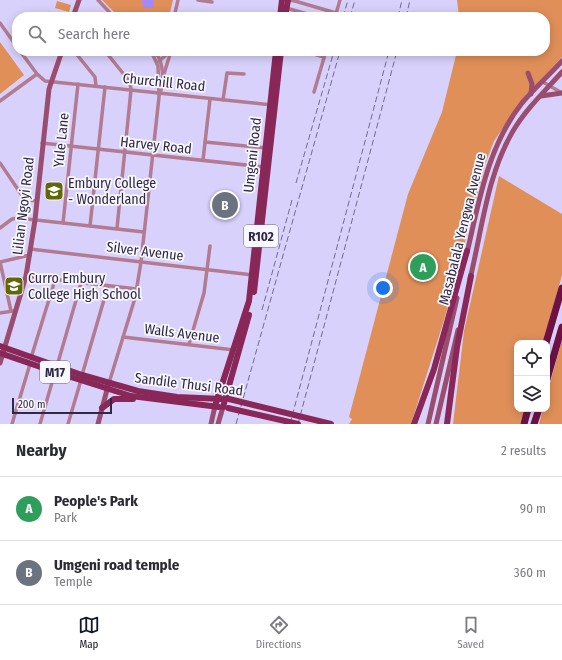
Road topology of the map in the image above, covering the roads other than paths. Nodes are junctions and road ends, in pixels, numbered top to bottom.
1 (79, 0) edge
2 (98, 0) edge
3 (178, 0) edge
4 (198, 0) edge
5 (282, 0) edge
6 (288, 0) edge
7 (340, 0) edge
8 (212, 2) dead end
9 (313, 6) junction
10 (284, 8) junction
11 (76, 12) edge
12 (109, 12) edge
13 (175, 12) edge
14 (282, 12) edge
15 (284, 12) edge
16 (299, 12) edge
17 (311, 12) edge
18 (328, 12) edge
19 (337, 12) edge
20 (0, 23) edge
21 (12, 40) edge
22 (24, 56) edge
23 (60, 56) edge
24 (78, 56) edge
25 (109, 56) edge
26 (157, 56) edge
27 (162, 56) edge
28 (169, 56) edge
29 (276, 56) edge
30 (280, 56) edge
31 (321, 56) edge
32 (324, 57) joint
33 (158, 61) junction
34 (562, 61) edge
35 (562, 72) edge
36 (528, 73) dead end
37 (37, 74) junction
38 (244, 74) dead end
39 (276, 77) junction
40 (162, 78) junction
41 (51, 82) junction
42 (543, 82) junction
43 (78, 84) junction
44 (550, 85) junction
45 (96, 86) junction
46 (105, 87) junction
47 (131, 90) junction
48 (314, 92) dead end
49 (562, 93) edge
50 (159, 94) junction
51 (531, 94) junction
52 (540, 96) junction
53 (210, 99) junction
54 (223, 100) junction
55 (0, 101) edge
56 (272, 105) junction
57 (205, 142) junction
58 (42, 143) junction
59 (72, 146) junction
60 (268, 148) junction
61 (98, 149) junction
62 (124, 152) junction
63 (152, 155) junction
64 (203, 160) junction
65 (0, 164) edge
66 (266, 167) junction
67 (36, 201) junction
68 (35, 220) junction
69 (63, 223) junction
70 (90, 226) junction
71 (0, 228) edge
72 (117, 228) junction
73 (144, 232) junction
74 (210, 246) dead end
75 (30, 248) junction
76 (467, 251) junction
77 (30, 255) junction
78 (0, 262) edge
79 (141, 262) junction
80 (207, 270) junction
81 (254, 275) junction
82 (26, 276) junction
83 (471, 276) junction
84 (55, 280) junction
85 (81, 283) junction
86 (108, 286) junction
87 (562, 288) edge
88 (137, 289) junction
89 (13, 312) junction
90 (0, 314) edge
91 (562, 326) edge
92 (123, 337) junction
93 (547, 340) edge
94 (189, 344) junction
95 (2, 350) edge
96 (236, 351) junction
97 (31, 361) junction
98 (0, 363) edge
99 (56, 370) junction
100 (548, 376) edge
101 (82, 378) junction
102 (108, 386) junction
103 (141, 398) junction
104 (218, 398) junction
105 (227, 399) junction
106 (215, 406) junction
107 (102, 408) junction
108 (226, 408) junction
109 (527, 412) edge
110 (537, 412) edge
111 (12, 424) edge
112 (40, 424) edge
113 (68, 424) edge
114 (98, 424) edge
115 (211, 424) edge
116 (218, 424) edge
117 (298, 424) edge
118 (331, 424) edge
119 (414, 424) edge
120 (428, 424) edge
121 (436, 424) edge
122 (448, 424) edge
123 (524, 424) edge
124 (534, 424) edge

1 - 11 main road
2 - 12 street
3 - 13 street
4 - 8 street
5 - 6 street
5 - 10 main road
6 - 9 street
6 - 10 main road
7 - 19 street
9 - 17 street
9 - 18 street
10 - 14 main road
10 - 15 main road
10 - 16 street
20 - 21 street
22 - 37 street
23 - 41 main road, Lilian Ngoyi Road
24 - 45 street
25 - 47 street
26 - 33 street
27 - 33 street
28 - 40 street
29 - 39 main road, Umgeni Road / R102
30 - 39 main road, Umgeni Road / R102
31 - 32 street
32 - 48 street
33 - 40 street
33 - 50 street
34 - 42 main road, Masabalala Yengwa Avenue
35 - 44 main road, Masabalala Yengwa Avenue
36 - 51 main road
37 - 41 street
37 - 55 street
38 - 54 street
39 - 56 main road, Umgeni Road / R102
40 - 50 street
41 - 43 street, Churchill Road
41 - 58 main road, Lilian Ngoyi Road
42 - 44 street
42 - 51 main road, Masabalala Yengwa Avenue
43 - 45 street, Churchill Road
43 - 59 street, Yule Lane
44 - 49 street
44 - 52 main road, Masabalala Yengwa Avenue
45 - 46 street, Churchill Road
46 - 47 street, Churchill Road
46 - 61 street
47 - 50 street, Churchill Road
47 - 62 street
49 - 52 main road
50 - 53 street, Churchill Road
50 - 63 street
51 - 76 main road, Masabalala Yengwa Avenue
52 - 83 main road, Masabalala Yengwa Avenue
53 - 54 street, Churchill Road
53 - 57 street
54 - 56 street, Churchill Road
56 - 60 main road, Umgeni Road / R102
57 - 60 street
57 - 64 street
58 - 59 street, Harvey Road
58 - 67 main road, Lilian Ngoyi Road
59 - 61 street, Harvey Road
59 - 69 street, Yule Lane
60 - 66 main road, Umgeni Road / R102
61 - 62 street, Harvey Road
61 - 70 street
62 - 63 street, Harvey Road
62 - 72 street
63 - 64 street, Harvey Road
63 - 73 street
64 - 66 street, Harvey Road
65 - 67 street
66 - 81 main road, Umgeni Road / R102
67 - 68 main road, Lilian Ngoyi Road
68 - 69 street
68 - 71 street
68 - 75 main road, Lilian Ngoyi Road
69 - 70 street
70 - 72 street
72 - 73 street
73 - 79 street
74 - 80 street
75 - 77 main road, Lilian Ngoyi Road
75 - 79 street, Silver Avenue
76 - 119 main road
76 - 120 main road, Masabalala Yengwa Avenue
77 - 78 street
77 - 82 main road, Lilian Ngoyi Road
78 - 89 street
79 - 80 street, Silver Avenue
79 - 88 street
80 - 81 street, Silver Avenue
80 - 94 street
81 - 96 main road, Umgeni Road / R102
82 - 84 street
82 - 89 main road, Lilian Ngoyi Road
83 - 121 main road, Masabalala Yengwa Avenue
83 - 122 main road
84 - 85 street
84 - 97 street
85 - 86 street
85 - 99 street
86 - 88 street
86 - 101 street
87 - 93 highway
88 - 92 street
89 - 90 street
89 - 95 main road, Lilian Ngoyi Road
91 - 100 highway
92 - 94 street, Walls Avenue
92 - 102 street
94 - 96 street, Walls Avenue
95 - 97 main road, Sandile Thusi Road / M17
95 - 98 main road, Lilian Ngoyi Road
96 - 104 main road, Umgeni Road / R102
96 - 105 main road, Umgeni Road / R102
97 - 99 main road, Sandile Thusi Road / M17
97 - 111 street
99 - 101 main road, Sandile Thusi Road / M17
99 - 112 street
101 - 102 main road, Sandile Thusi Road / M17
101 - 113 street
102 - 103 main road, Sandile Thusi Road / M17
102 - 104 main road, Sandile Thusi Road / M17
102 - 107 main road
103 - 106 main road, Sandile Thusi Road / M17
103 - 107 main road
104 - 105 main road, Sandile Thusi Road / M17
104 - 106 main road, Umgeni Road / R102
105 - 108 main road, Umgeni Road / R102
105 - 118 main road, Sandile Thusi Road / M17, bridge
106 - 108 main road, Sandile Thusi Road / M17
106 - 115 main road, Umgeni Road / R102
107 - 114 main road
108 - 116 main road, Umgeni Road / R102
108 - 117 main road, Sandile Thusi Road / M17, bridge
109 - 123 highway
110 - 124 highway

